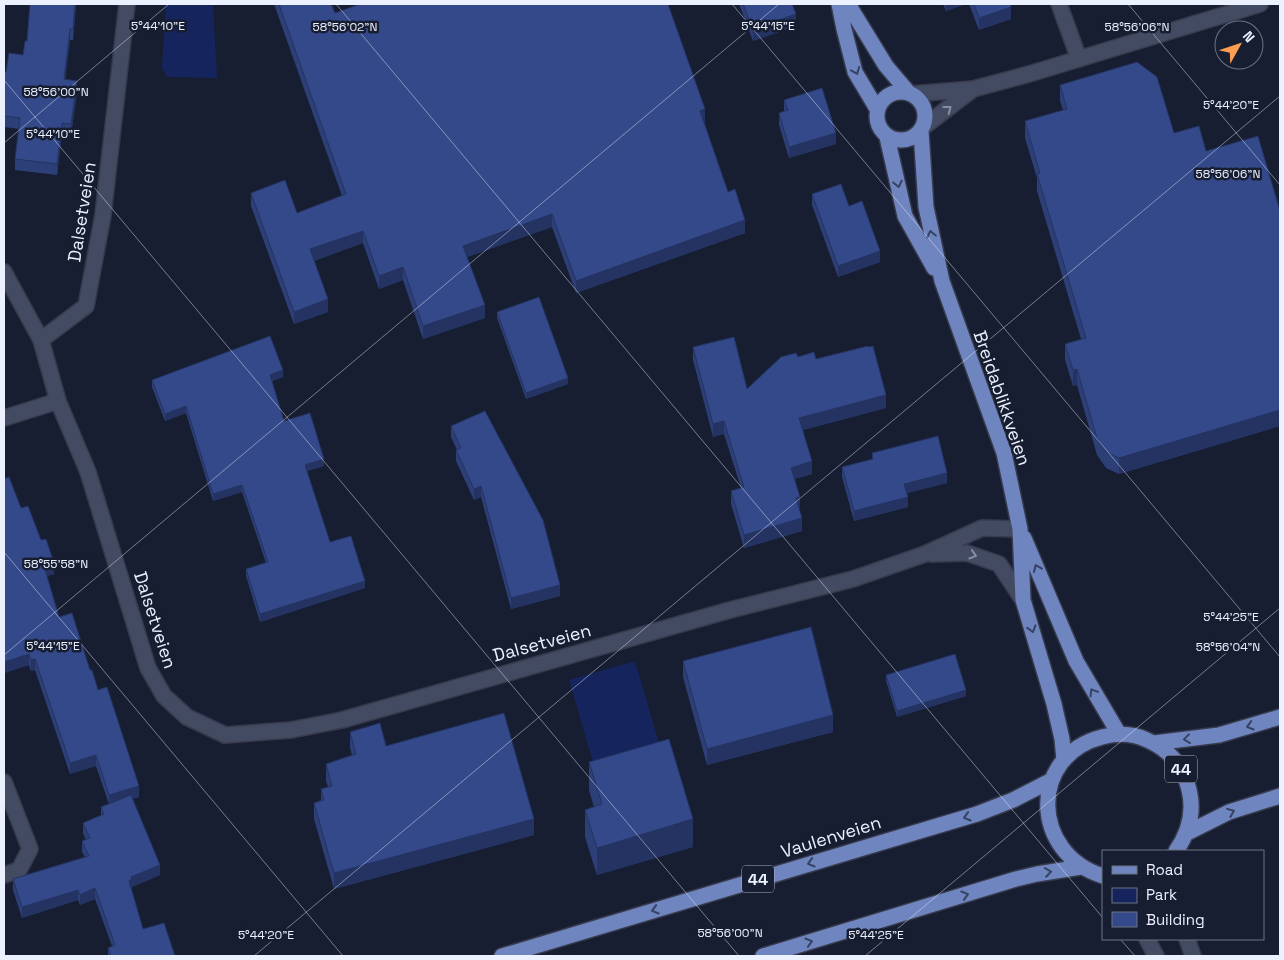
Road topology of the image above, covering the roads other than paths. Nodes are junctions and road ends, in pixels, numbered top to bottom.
1 (127, 4) edge
2 (839, 4) edge
3 (848, 4) edge
4 (1059, 4) edge
5 (1260, 4) edge
6 (1079, 59) junction
7 (973, 89) junction
8 (910, 94) junction
9 (877, 109) junction
10 (922, 129) junction
11 (888, 137) junction
12 (4, 272) edge
13 (942, 281) junction
14 (41, 340) junction
15 (58, 401) junction
16 (4, 418) edge
17 (1020, 530) junction
18 (925, 554) junction
19 (1023, 600) junction
20 (1280, 717) edge
21 (1119, 734) junction
22 (1154, 743) junction
23 (1064, 760) junction
24 (1052, 780) junction
25 (4, 782) edge
26 (1280, 796) edge
27 (1187, 833) junction
28 (1177, 850) edge
29 (1081, 868) junction
30 (4, 875) edge
31 (1102, 876) edge
32 (1147, 940) edge
33 (1187, 940) edge
34 (502, 956) edge
35 (763, 956) edge
36 (1156, 956) edge
37 (1193, 956) edge

1 - 14 street, Dalsetveien
2 -> 9 main road
3 - 8 main road
4 - 6 street
5 - 6 street
6 - 7 street
7 - 8 street
10 -> 7 street
8 - 9 main road
8 - 10 main road
9 - 11 main road
10 - 11 main road
13 -> 10 main road, Breidablikkveien
11 -> 13 main road, Breidablikkveien
12 - 14 street
13 - 17 main road, Breidablikkveien
14 - 15 street, Dalsetveien
15 - 16 street
15 - 18 street, Dalsetveien
17 - 18 street, Dalsetveien
17 - 19 main road, Breidablikkveien
21 -> 17 main road, Breidablikkveien
18 -> 19 street, Dalsetveien
19 -> 23 main road, Breidablikkveien
20 -> 22 main road, 44
21 - 22 main road, 44
21 - 23 main road, 44
22 - 27 main road, 44
23 - 24 main road, 44
24 - 29 main road, 44
24 -> 34 main road, Vaulenveien / 44
25 - 30 street
27 -> 26 main road
27 - 28 main road, 44
29 - 31 main road, 44
35 -> 29 main road, 44
32 - 36 street
33 - 37 street

